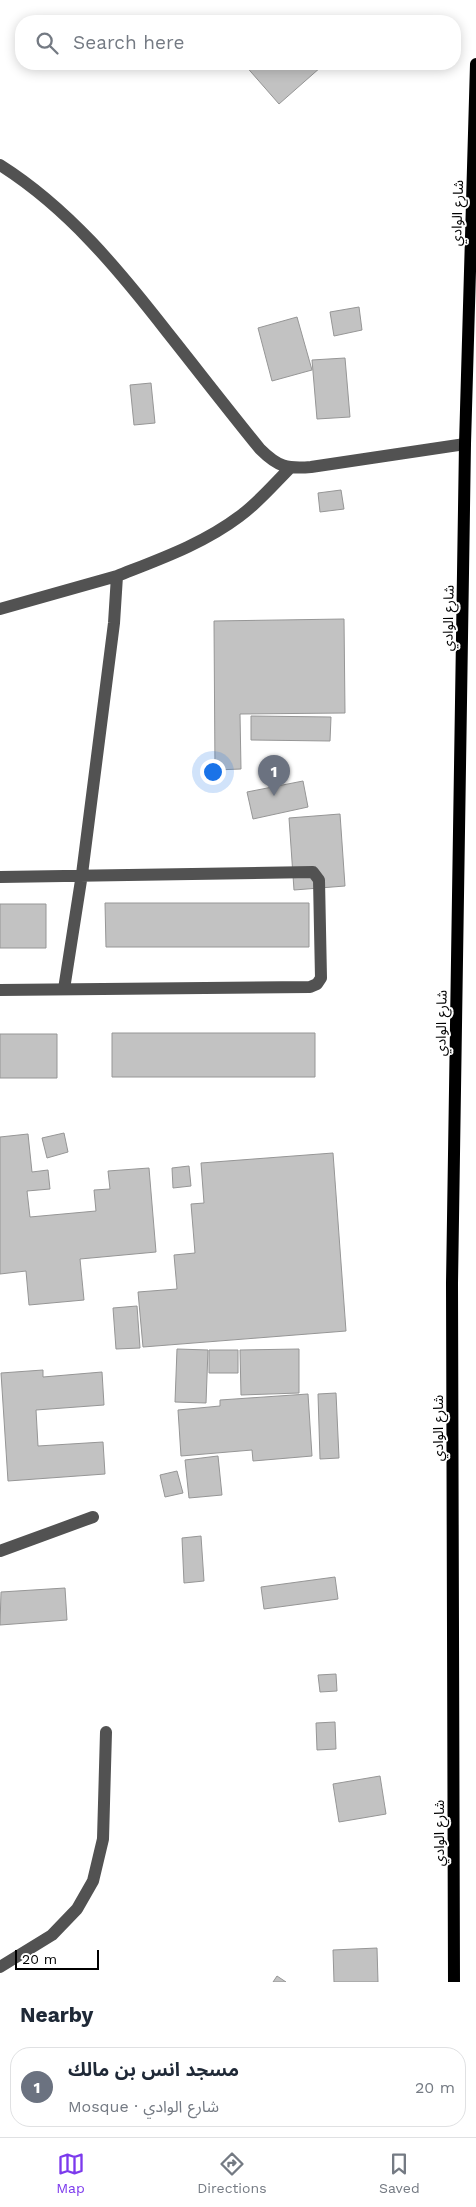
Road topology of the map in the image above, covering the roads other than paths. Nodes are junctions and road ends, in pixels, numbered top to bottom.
1 (476, 64) edge
2 (0, 165) edge
3 (465, 444) junction
4 (290, 468) junction
5 (117, 576) junction
6 (0, 608) edge
7 (82, 874) junction
8 (0, 877) edge
9 (64, 989) junction
10 (0, 990) edge
11 (93, 1517) dead end
12 (0, 1551) edge
13 (106, 1732) dead end
14 (0, 1967) edge
15 (454, 1982) edge

1 - 3 main road, شارع الوادي
2 - 4 street
3 - 4 street
3 - 15 main road, شارع الوادي
4 - 5 street
5 - 6 street
5 - 7 street
7 - 8 street
7 - 9 street
7 - 9 street
9 - 10 street
11 - 12 street
13 - 14 street

